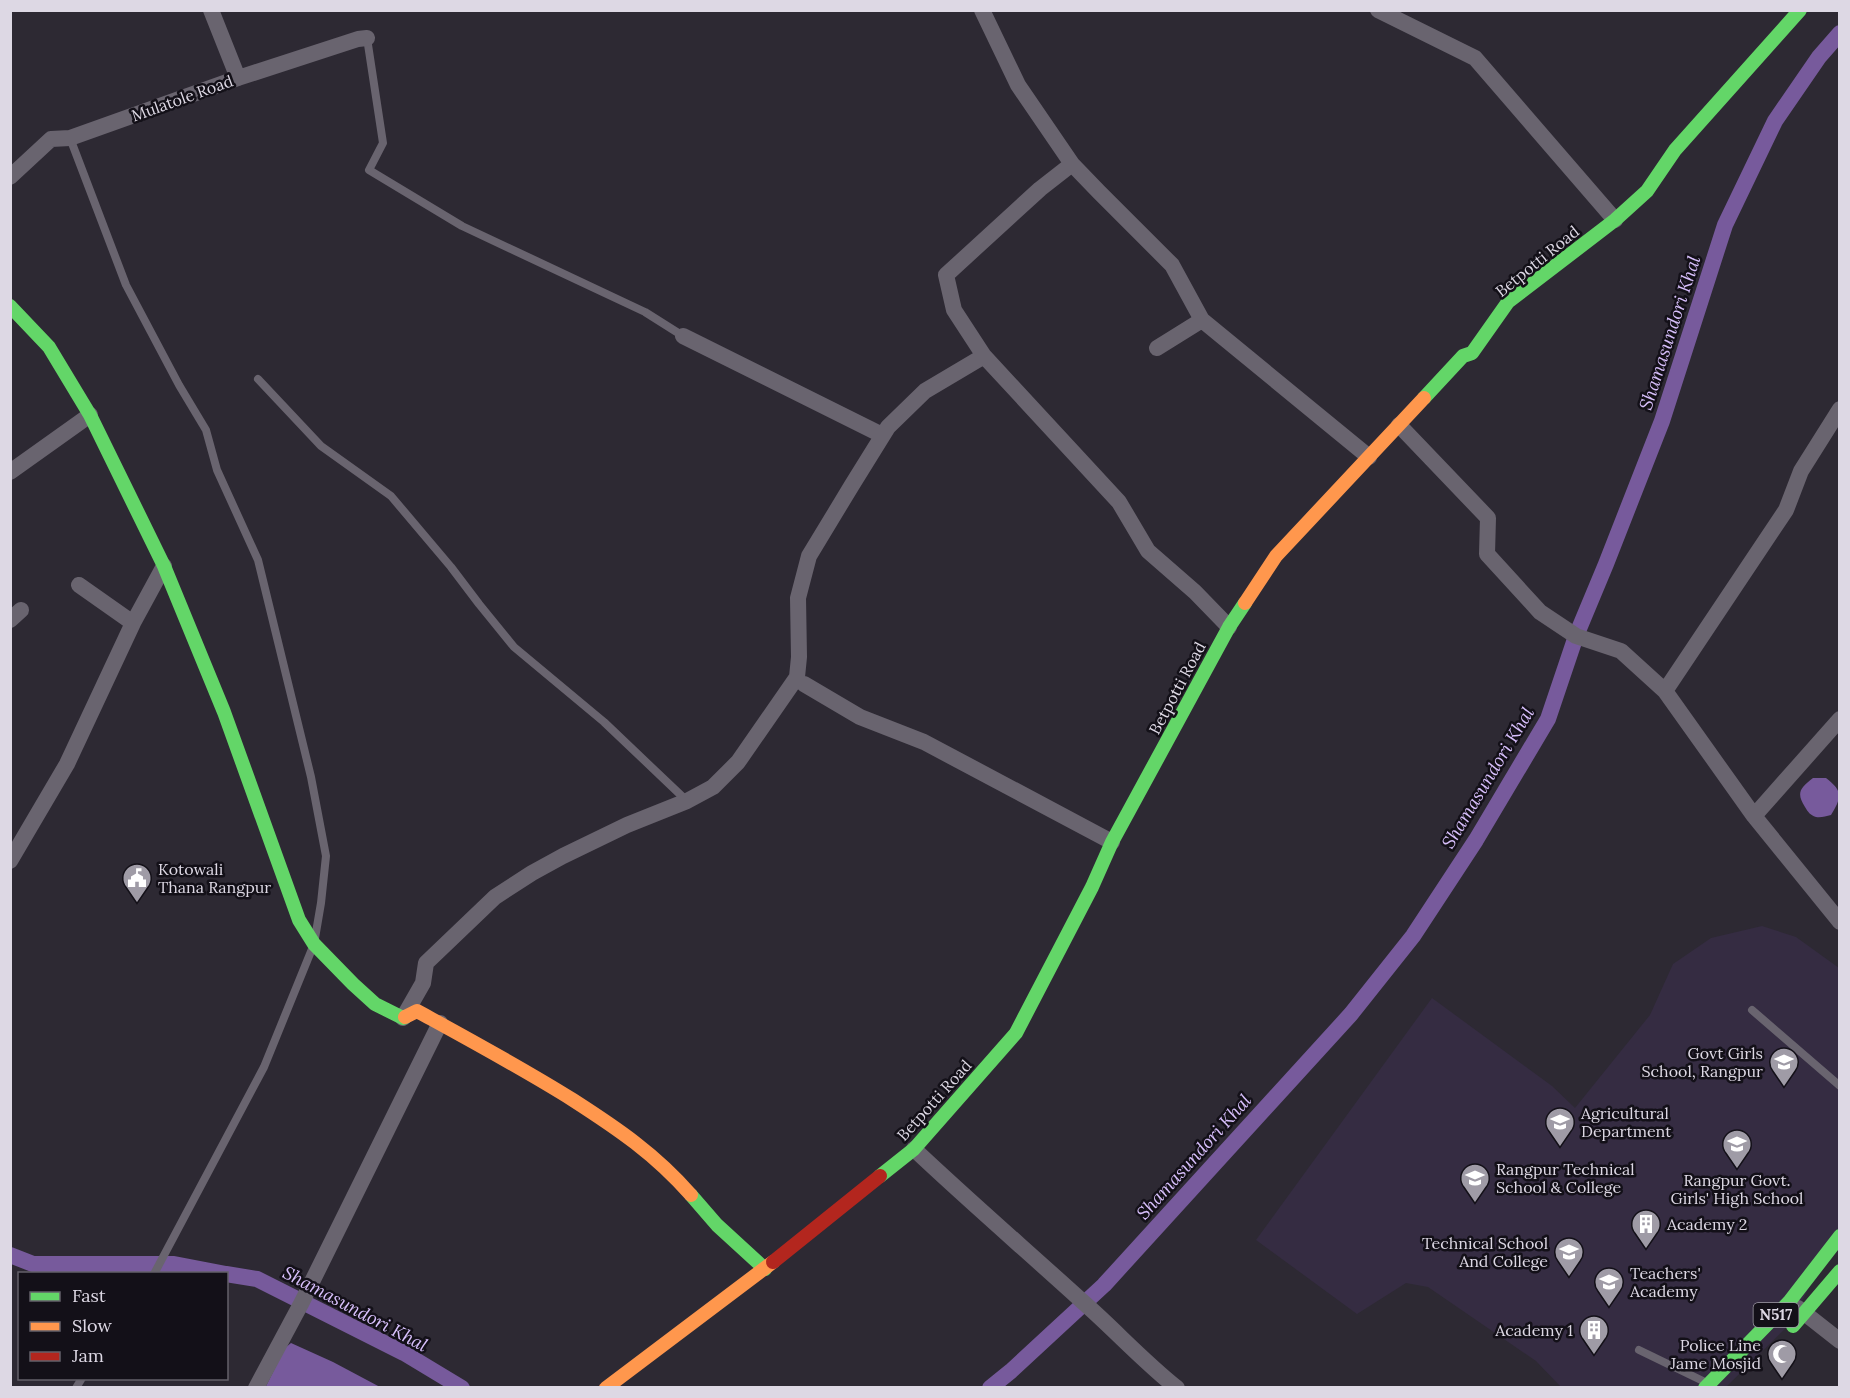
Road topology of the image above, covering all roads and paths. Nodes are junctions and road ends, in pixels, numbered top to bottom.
1 (212, 10) edge
2 (982, 10) edge
3 (1378, 10) edge
4 (1800, 10) edge
5 (367, 38) joint
6 (238, 78) junction
7 (70, 138) junction
8 (1072, 164) junction
9 (10, 177) edge
10 (1615, 220) junction
11 (10, 306) edge
12 (1202, 320) junction
13 (683, 336) joint
14 (1157, 348) dead end
15 (984, 356) junction
16 (258, 379) dead end
17 (1839, 409) edge
18 (90, 415) junction
19 (1399, 425) junction
20 (882, 435) junction
21 (1369, 457) junction
22 (10, 472) edge
23 (164, 566) junction
24 (80, 585) dead end
25 (133, 623) junction
26 (1229, 627) junction
27 (804, 684) dead end
28 (1665, 691) junction
29 (1839, 719) edge
30 (687, 801) junction
31 (1754, 816) junction
32 (1112, 842) junction
33 (10, 861) edge
34 (1839, 922) edge
35 (314, 944) junction
36 (1752, 1010) dead end
37 (403, 1018) junction
38 (440, 1023) junction
39 (1839, 1086) edge
40 (914, 1149) junction
41 (1839, 1236) edge
42 (765, 1269) junction
43 (1839, 1271) edge
44 (155, 1272) edge
45 (1789, 1302) junction
46 (1805, 1314) junction
47 (1784, 1336) dead end
48 (1839, 1341) edge
49 (1640, 1350) dead end
50 (1707, 1386) edge
51 (256, 1388) edge
52 (606, 1388) edge
53 (1177, 1388) edge

1 - 6 street
2 - 8 street
3 - 10 street
4 - 10 main road, Betpotti Road
5 - 6 street, Mulatole Road
5 - 13 lane
6 - 7 street, Mulatole Road
7 - 9 street, Mulatole Road
7 - 35 lane
8 - 12 street
8 - 15 street
10 - 19 main road, Betpotti Road
11 - 18 main road
12 - 14 street
12 - 21 street
13 - 20 street
15 - 20 street
15 - 26 street
16 - 30 lane
17 - 28 street
18 - 22 street
18 - 23 main road
19 - 21 main road, Betpotti Road
19 - 28 street
20 - 30 street
21 - 26 main road, Betpotti Road
23 - 25 street
23 - 35 main road
24 - 25 street
25 - 33 street
26 - 32 main road, Betpotti Road
27 - 32 street
28 - 31 street
29 - 31 street
30 - 37 street
31 - 34 street
32 - 40 main road, Betpotti Road
35 - 37 main road
35 - 44 lane
36 - 39 lane
37 - 38 main road
38 - 42 main road
38 - 51 street
40 - 42 main road, Betpotti Road
40 - 53 street
41 - 45 main road, N517
42 - 52 main road, Betpotti Road
43 - 46 main road, N517
45 - 46 street
45 - 50 main road, N517
46 - 47 main road, N517
46 - 48 street
49 - 50 lane

